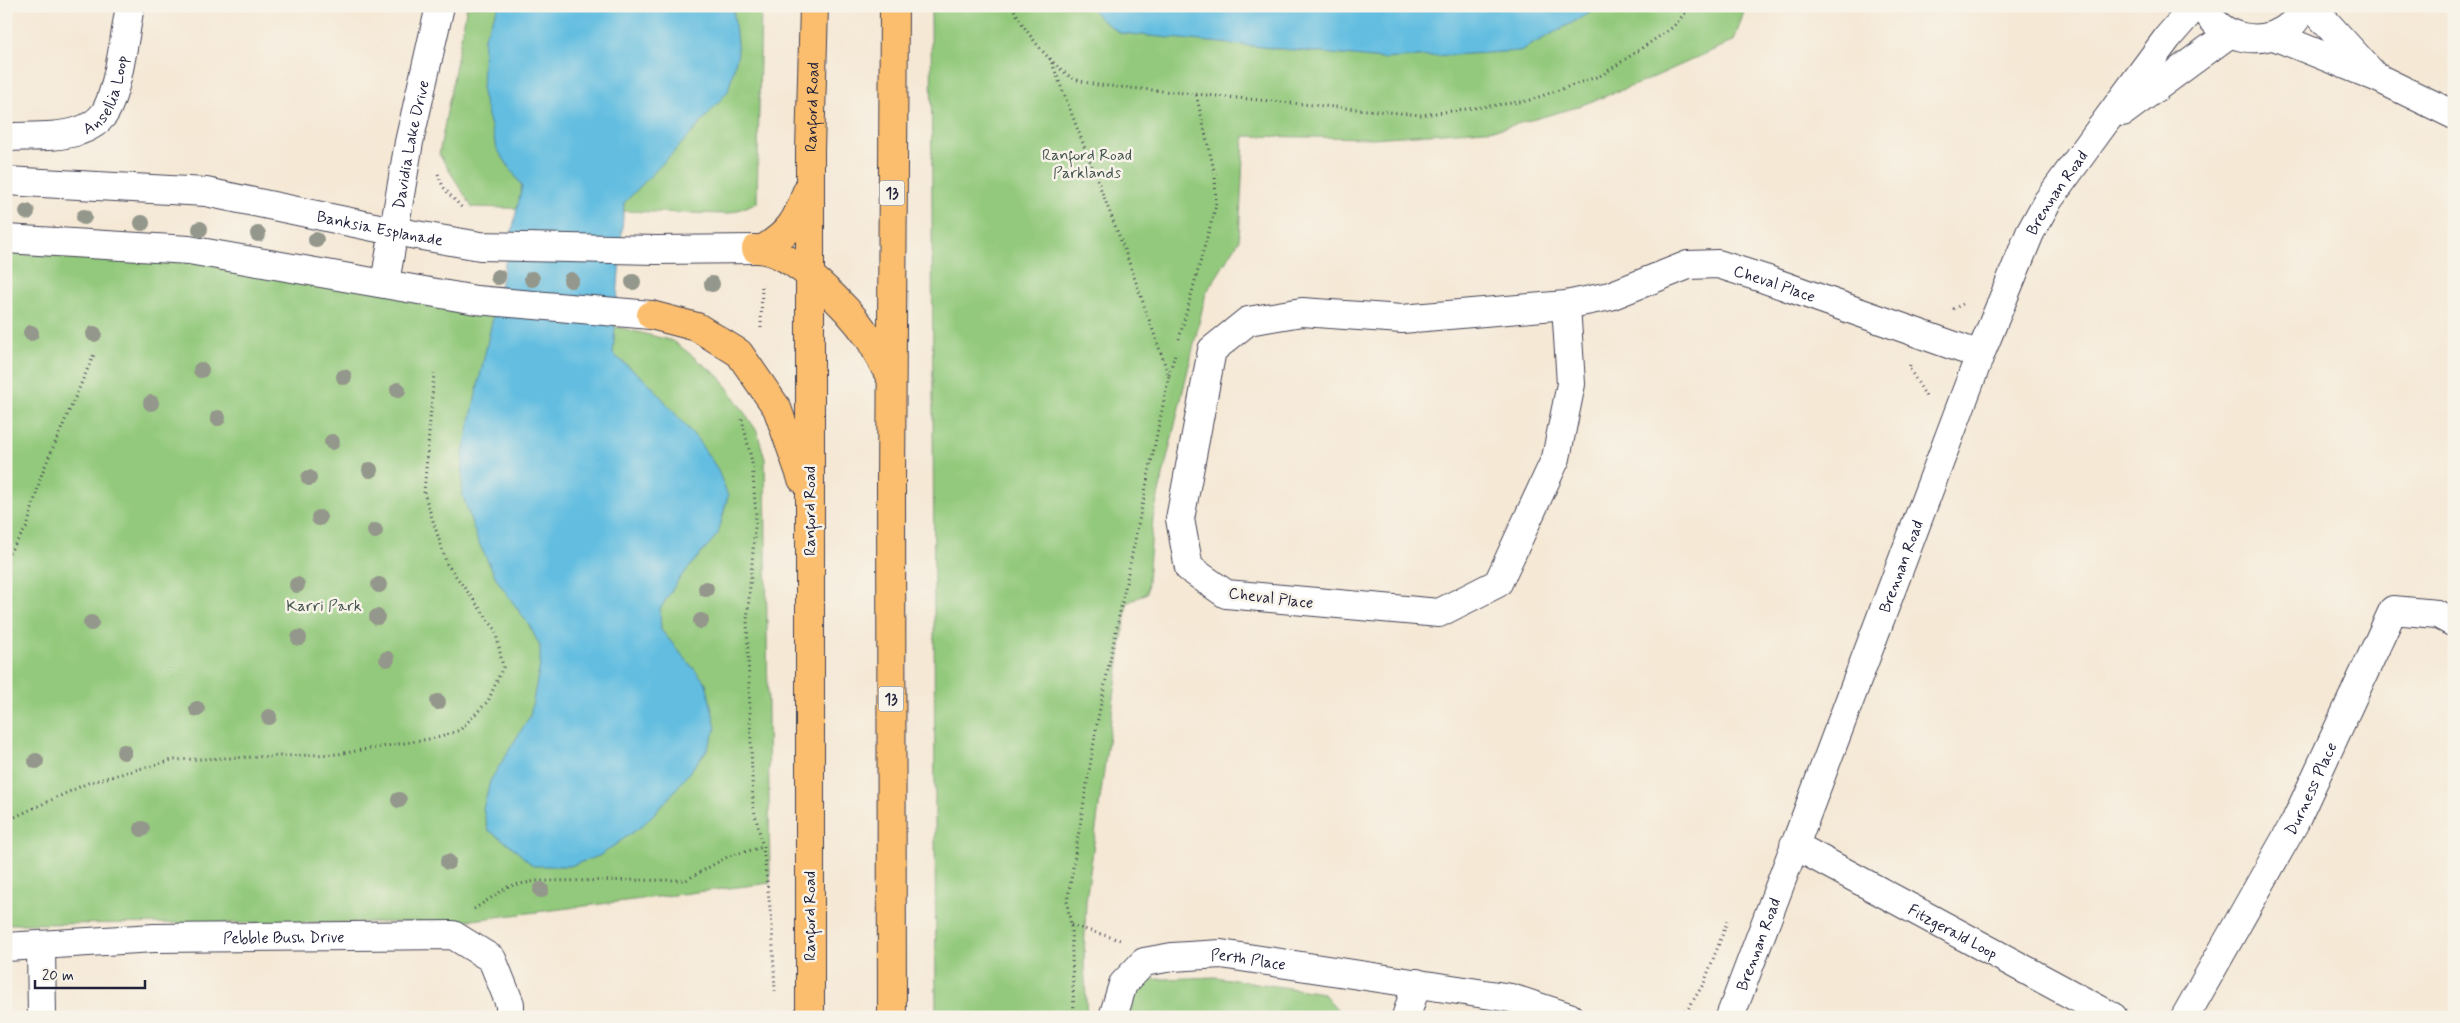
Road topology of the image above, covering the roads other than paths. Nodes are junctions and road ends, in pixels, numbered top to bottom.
1 (130, 6) edge
2 (440, 6) edge
3 (814, 6) edge
4 (894, 6) edge
5 (2194, 6) edge
6 (2204, 6) edge
7 (2303, 6) edge
8 (2311, 6) edge
9 (2229, 34) junction
10 (2274, 36) junction
11 (2376, 77) junction
12 (2454, 114) edge
13 (2100, 129) junction
14 (6, 137) edge
15 (810, 178) junction
16 (6, 181) edge
17 (393, 232) junction
18 (6, 239) edge
19 (759, 249) junction
20 (810, 276) junction
21 (385, 282) junction
22 (1566, 305) junction
23 (651, 315) joint
24 (1980, 355) junction
25 (892, 380) junction
26 (810, 499) junction
27 (2454, 624) edge
28 (1794, 845) junction
29 (42, 946) junction
30 (6, 948) edge
31 (1417, 983) junction
32 (42, 1017) edge
33 (510, 1017) edge
34 (810, 1017) edge
35 (892, 1017) edge
36 (1113, 1017) edge
37 (1406, 1017) edge
38 (1569, 1017) edge
39 (1730, 1017) edge
40 (2113, 1017) edge
41 (2185, 1017) edge

1 - 14 street, Ansellia Loop
2 - 17 street, Davidia Lake Drive
3 - 15 main road, Ranford Road
4 - 25 main road, 13
5 - 13 street, Brennan Road
6 - 9 street
7 - 10 street
8 - 11 street
9 - 10 street
9 - 13 street, Brennan Road
10 - 11 street
11 - 12 street
13 - 24 street, Brennan Road
15 - 19 main road
15 - 20 main road, Ranford Road
16 - 17 street, Banksia Esplanade
17 - 19 street, Banksia Esplanade
17 - 21 street, Davidia Lake Drive
18 - 21 street
19 - 20 main road
20 - 25 main road
20 - 26 main road, Ranford Road
21 - 23 street
22 - 22 street, Cheval Place
22 - 24 street, Cheval Place
23 - 26 main road
24 - 28 street, Brennan Road
25 - 35 main road, 13
26 - 34 main road, Ranford Road
27 - 41 street, Durness Place
28 - 39 street, Brennan Road
28 - 40 street, Fitzgerald Loop
29 - 30 street, Pebble Bush Drive
29 - 32 street
29 - 33 street, Pebble Bush Drive
31 - 36 street, Perth Place
31 - 37 street
31 - 38 street, Perth Place

